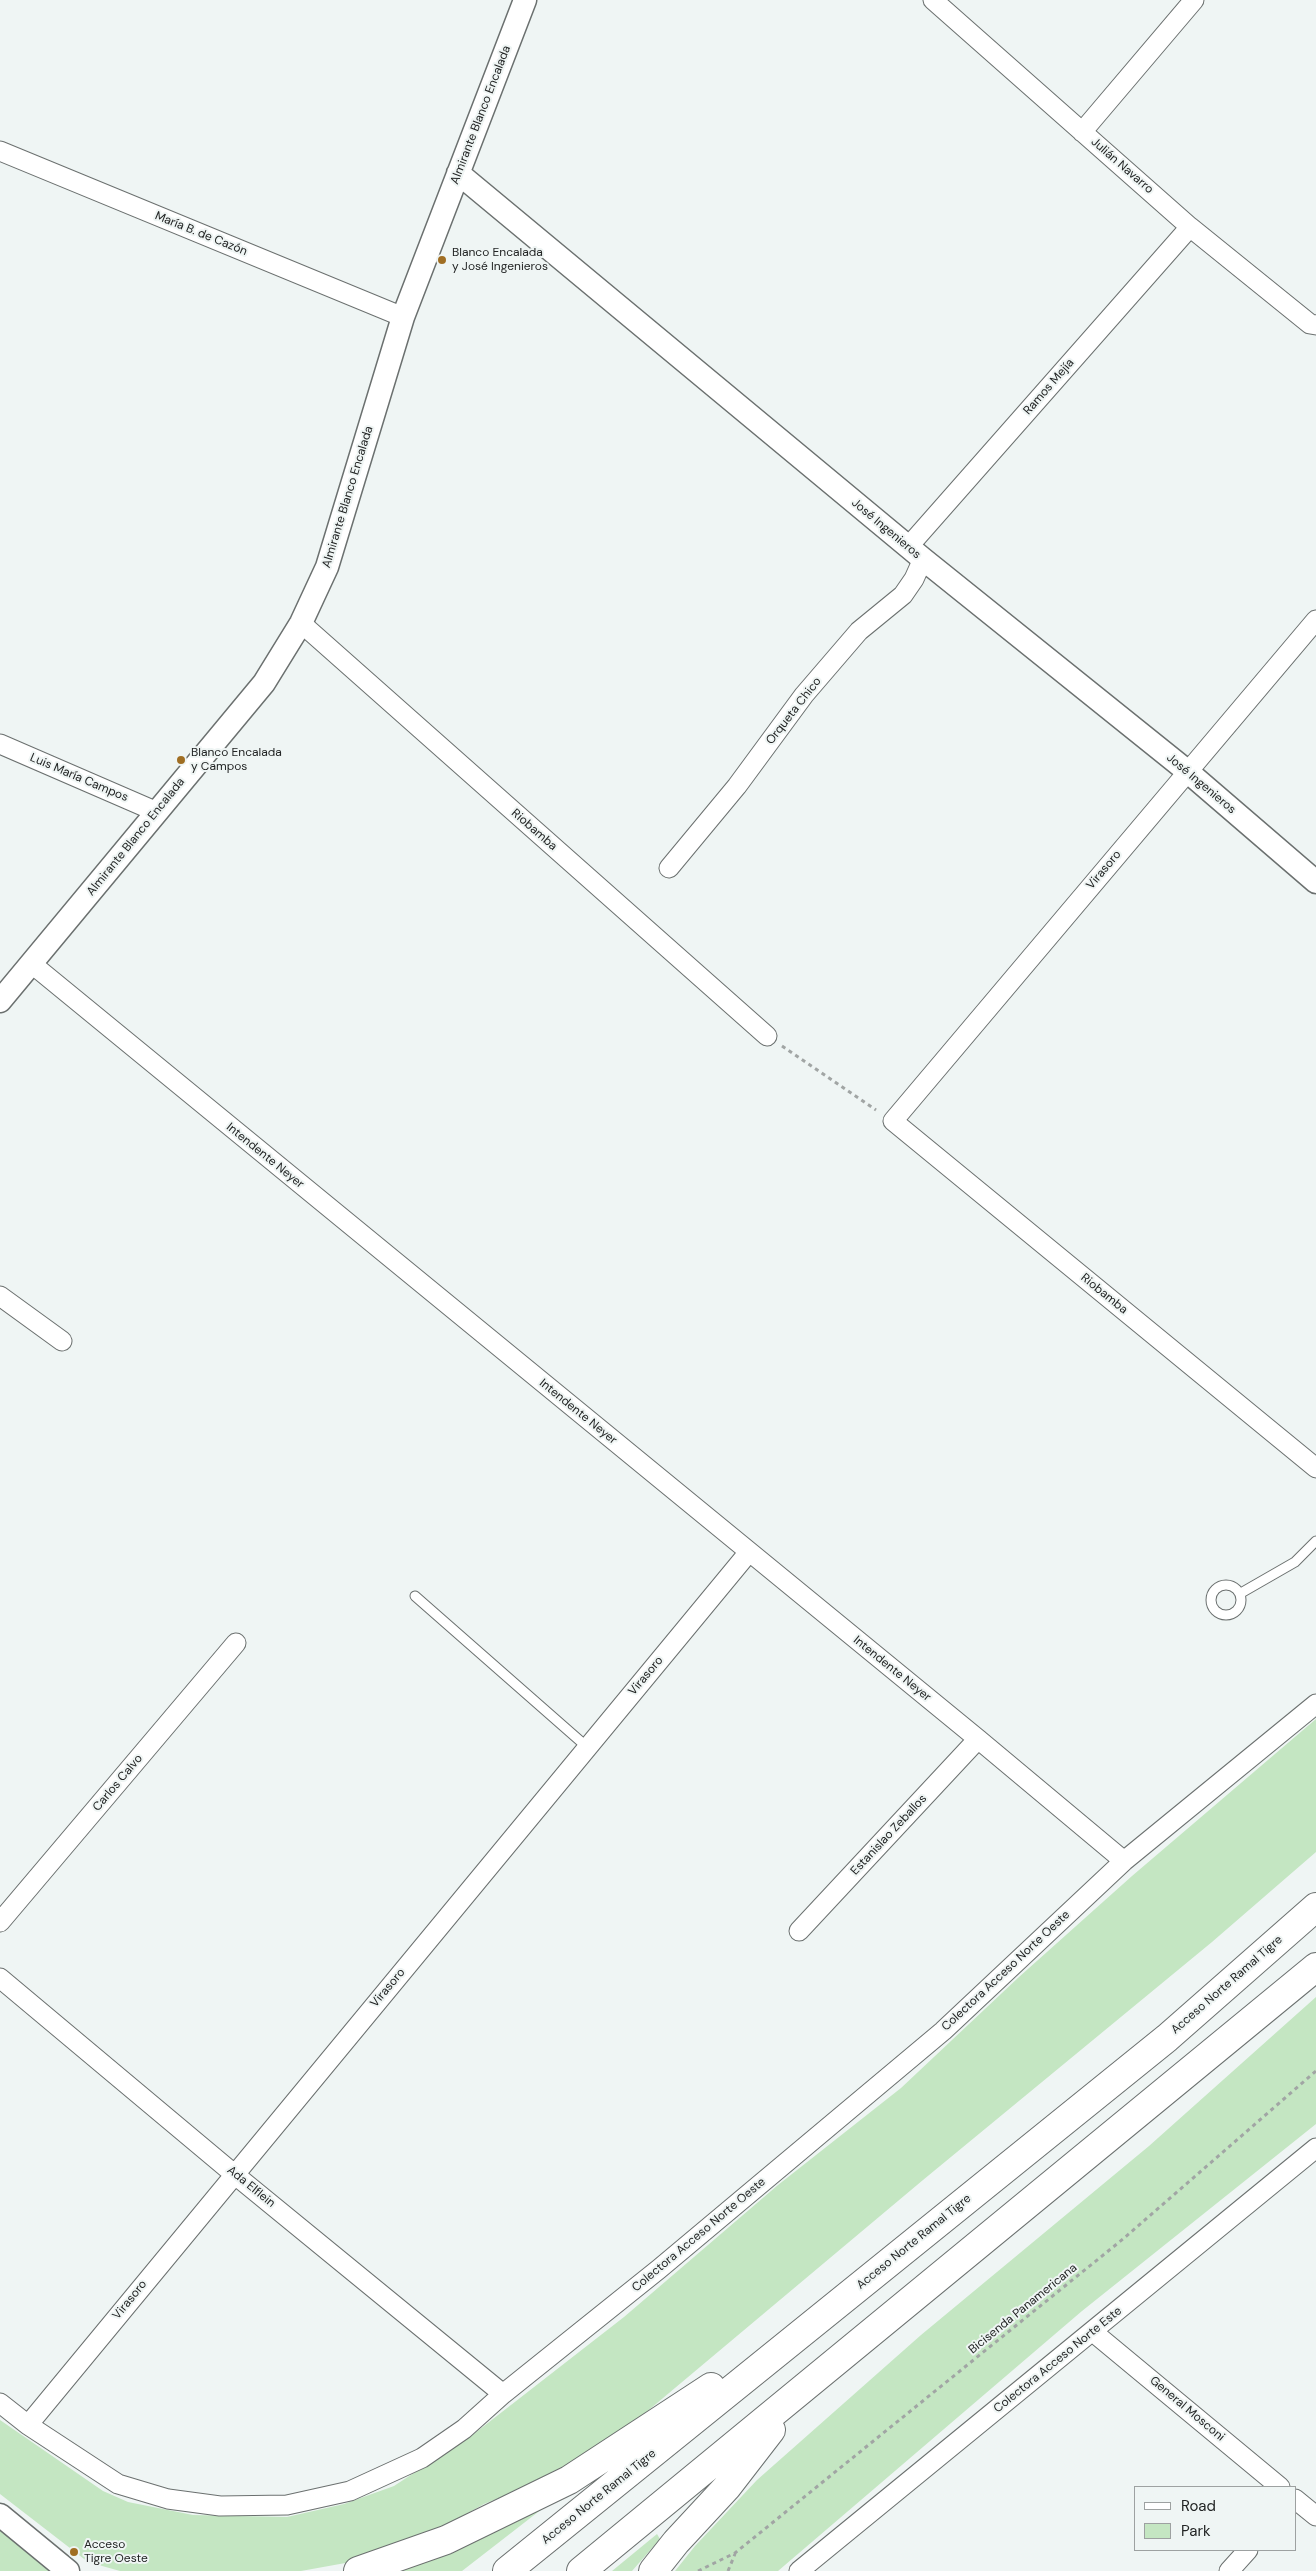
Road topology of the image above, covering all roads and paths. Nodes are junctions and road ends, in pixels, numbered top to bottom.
1 (525, 0) edge
2 (933, 0) edge
3 (1194, 0) edge
4 (1082, 132) junction
5 (0, 151) edge
6 (458, 174) junction
7 (1190, 226) junction
8 (403, 317) junction
9 (1316, 325) edge
10 (915, 553) junction
11 (1316, 620) edge
12 (301, 623) junction
13 (0, 744) edge
14 (1187, 771) junction
15 (157, 812) junction
16 (669, 868) dead end
17 (1316, 882) edge
18 (32, 964) junction
19 (0, 1001) edge
20 (767, 1036) joint
21 (892, 1121) junction
22 (0, 1296) edge
23 (62, 1341) dead end
24 (1316, 1468) edge
25 (1316, 1541) edge
26 (748, 1552) junction
27 (1241, 1593) dead end
28 (416, 1596) dead end
29 (236, 1643) dead end
30 (1316, 1704) edge
31 (978, 1739) junction
32 (587, 1747) junction
33 (1124, 1861) junction
34 (1316, 1907) edge
35 (0, 1922) edge
36 (799, 1931) dead end
37 (1316, 1967) edge
38 (0, 1978) edge
39 (1316, 2071) edge
40 (1316, 2148) edge
41 (234, 2174) junction
42 (842, 2301) junction
43 (1093, 2332) junction
44 (804, 2389) junction
45 (503, 2394) junction
46 (0, 2403) edge
47 (28, 2425) junction
48 (1279, 2486) edge
49 (1296, 2500) edge
50 (0, 2515) edge
51 (1316, 2516) edge
52 (1247, 2551) edge
53 (735, 2553) junction
54 (68, 2571) edge
55 (358, 2571) edge
56 (507, 2571) edge
57 (581, 2571) edge
58 (653, 2571) edge
59 (698, 2571) edge
60 (728, 2571) edge
61 (799, 2571) edge
62 (1230, 2571) edge

1 - 6 street, Almirante Blanco Encalada
2 - 4 street, Julián Navarro
3 - 4 street
4 - 7 street, Julián Navarro
5 - 8 street, María B. de Cazón
6 - 8 street, Almirante Blanco Encalada
6 - 10 street, José Ingenieros
7 - 9 street, Julián Navarro
7 - 10 street, Ramos Mejía
8 - 12 street, Almirante Blanco Encalada
10 - 14 street, José Ingenieros
10 - 16 street, Orqueta Chico
11 - 14 street, Virasoro
12 - 15 street, Almirante Blanco Encalada
12 - 20 street, Riobamba
13 - 15 street, Luis María Campos
14 - 17 street, José Ingenieros
14 - 21 street, Virasoro
15 - 18 street, Almirante Blanco Encalada
18 - 19 street, Almirante Blanco Encalada
18 - 26 street, Intendente Neyer
20 - 21 path
21 - 24 street, Riobamba
22 - 23 street
25 - 27 lane
26 - 31 street, Intendente Neyer
26 - 32 street, Virasoro
28 - 32 lane
29 - 35 street, Carlos Calvo
30 - 33 street, Colectora Acceso Norte Oeste
31 - 33 street, Intendente Neyer
31 - 36 street, Estanislao Zeballos
32 - 41 street, Virasoro
33 - 45 street, Colectora Acceso Norte Oeste
34 - 42 highway, Acceso Norte Ramal Tigre
37 - 44 highway
38 - 41 street, Ada Elflein
39 - 53 path, Bicisenda Panamericana
40 - 43 street, Colectora Acceso Norte Este
41 - 45 street, Ada Elflein
41 - 47 street, Virasoro
42 - 55 highway
42 - 56 highway, Acceso Norte Ramal Tigre
43 - 48 street, General Mosconi
43 - 61 street, Colectora Acceso Norte Este
44 - 57 highway
44 - 58 highway
45 - 47 street, Colectora Acceso Norte Oeste
46 - 47 street, Colectora Acceso Norte Oeste
49 - 51 street
50 - 54 street
52 - 62 street
53 - 59 path, Bicisenda Panamericana
53 - 60 path, Bicisenda Panamericana

